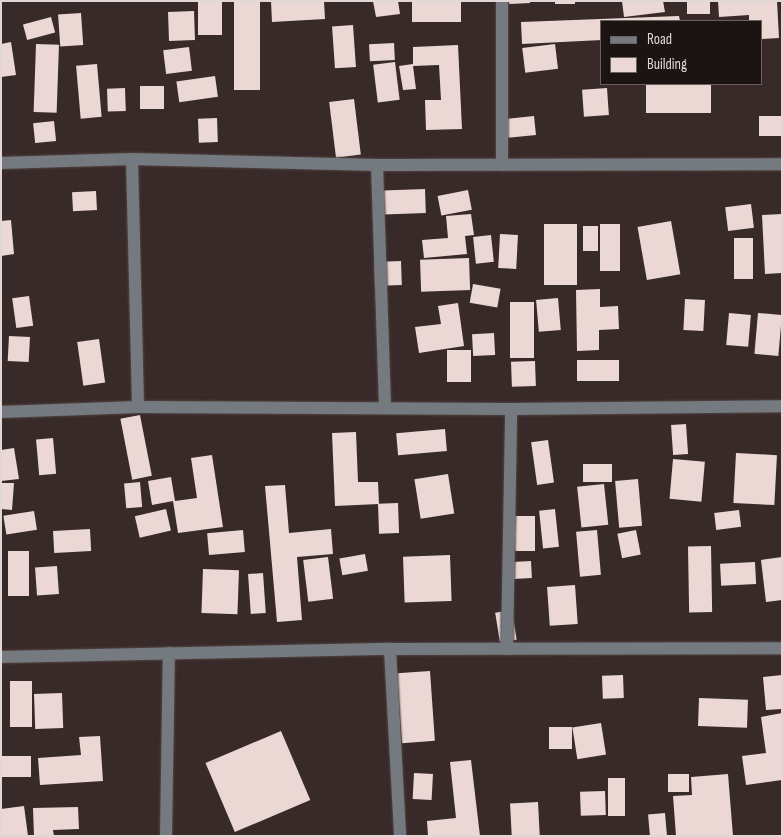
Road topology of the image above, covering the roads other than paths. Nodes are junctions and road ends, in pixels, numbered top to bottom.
1 (502, 1) edge
2 (132, 159) junction
3 (1, 163) edge
4 (782, 164) edge
5 (377, 165) junction
6 (502, 165) junction
7 (782, 406) edge
8 (138, 407) junction
9 (384, 408) junction
10 (511, 409) junction
11 (1, 412) edge
12 (782, 648) edge
13 (390, 649) junction
14 (507, 649) junction
15 (169, 653) junction
16 (1, 658) edge
17 (166, 836) edge
18 (400, 836) edge

1 - 6 street
2 - 3 street
2 - 5 street
2 - 8 street
4 - 6 street
5 - 6 street
5 - 9 street
7 - 10 street
8 - 9 street
8 - 11 street
9 - 10 street
10 - 14 street
12 - 14 street
13 - 14 street
13 - 15 street
13 - 18 street
15 - 16 street
15 - 17 street

